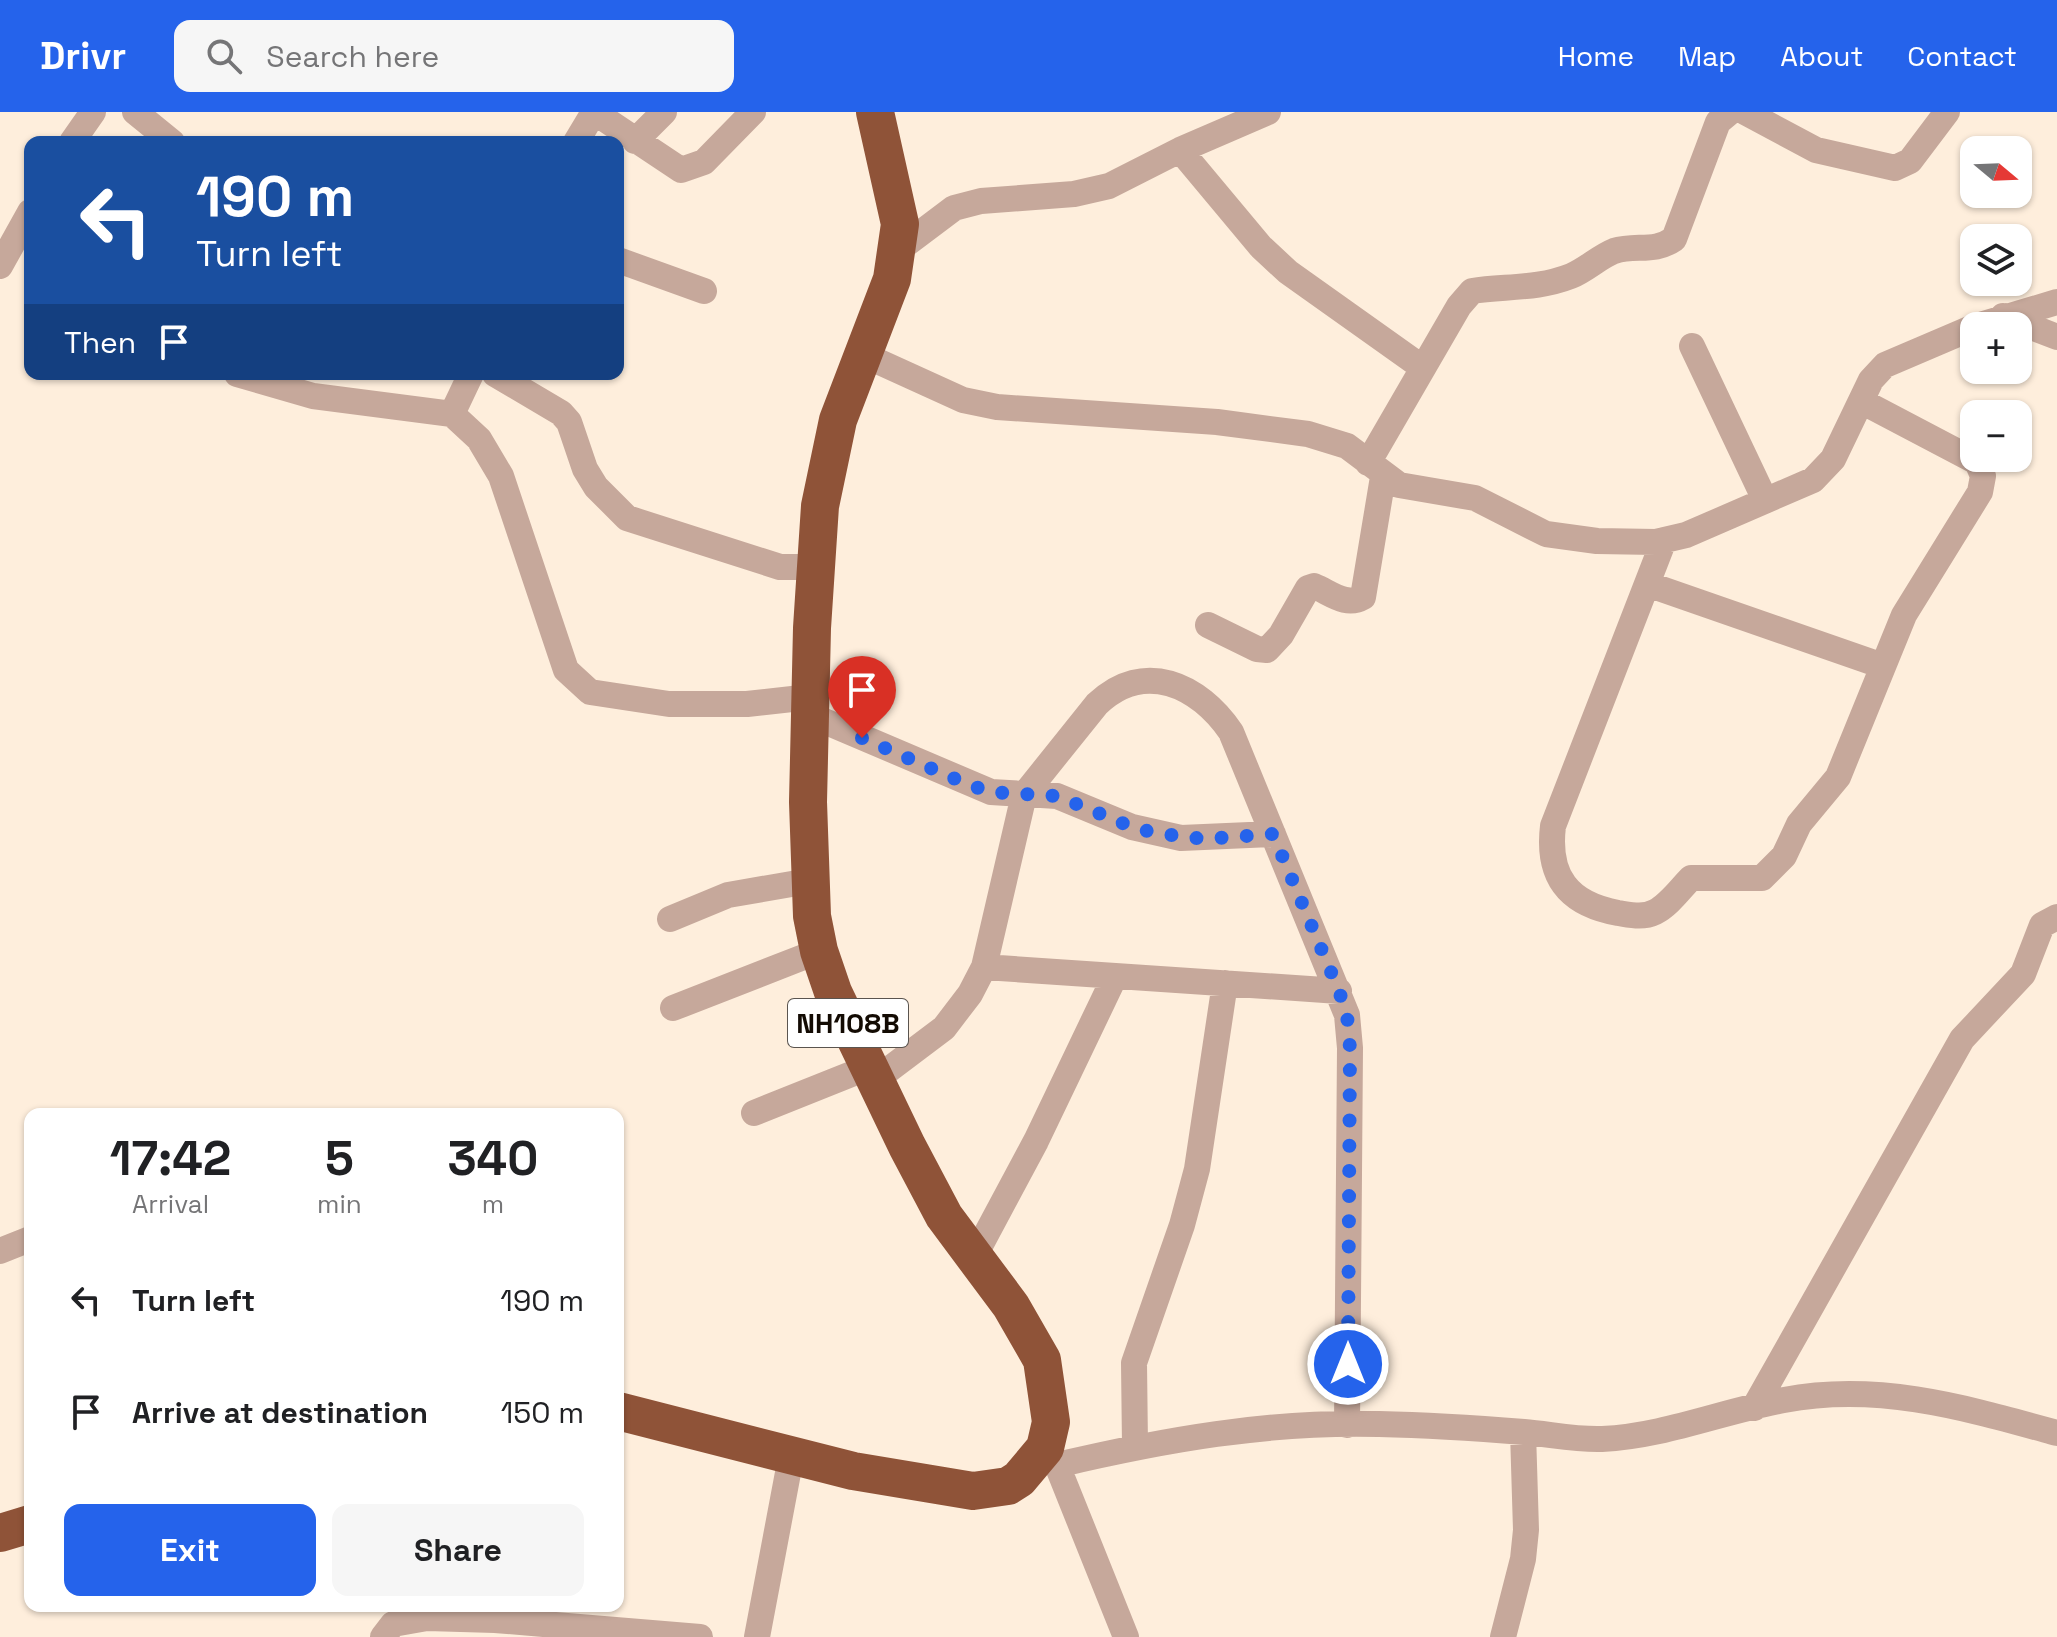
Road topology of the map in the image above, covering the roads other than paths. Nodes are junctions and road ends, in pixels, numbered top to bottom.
1 (93, 112) edge
2 (135, 112) edge
3 (594, 112) edge
4 (664, 112) edge
5 (753, 112) edge
6 (1268, 112) edge
7 (1728, 112) edge
8 (1745, 112) edge
9 (1947, 112) edge
10 (879, 113) edge
11 (76, 136) edge
12 (165, 136) edge
13 (580, 136) edge
14 (635, 141) junction
15 (1180, 150) junction
16 (24, 225) edge
17 (897, 251) junction
18 (9, 258) edge
19 (624, 262) edge
20 (704, 291) dead end
21 (2057, 302) edge
22 (2018, 312) edge
23 (2032, 327) edge
24 (1960, 332) edge
25 (2057, 337) edge
26 (1692, 346) dead end
27 (864, 355) junction
28 (1423, 368) junction
29 (258, 380) edge
30 (468, 380) edge
31 (505, 380) edge
32 (1861, 401) junction
33 (452, 414) junction
34 (1376, 470) junction
35 (1765, 500) junction
36 (1664, 540) junction
37 (814, 567) junction
38 (1647, 584) junction
39 (1208, 625) dead end
40 (1883, 666) junction
41 (810, 706) junction
42 (1024, 795) junction
43 (1273, 834) junction
44 (809, 881) junction
45 (2057, 917) edge
46 (670, 919) dead end
47 (819, 951) junction
48 (984, 967) junction
49 (1115, 976) junction
50 (1225, 983) junction
51 (1339, 991) junction
52 (673, 1008) dead end
53 (872, 1074) junction
54 (754, 1113) dead end
55 (24, 1241) edge
56 (0, 1251) edge
57 (974, 1257) junction
58 (1754, 1408) junction
59 (624, 1413) edge
60 (1347, 1425) junction
61 (1523, 1432) junction
62 (2057, 1433) edge
63 (1135, 1446) junction
64 (1051, 1456) junction
65 (791, 1457) junction
66 (24, 1526) edge
67 (0, 1533) edge
68 (446, 1612) edge
69 (536, 1630) edge
70 (383, 1637) edge
71 (700, 1637) edge
72 (757, 1637) edge
73 (1126, 1637) edge
74 (1503, 1637) edge

1 - 11 street
2 - 12 street
3 - 13 street
3 - 14 street
4 - 14 street
5 - 14 street
6 - 15 street
7 - 28 street
8 - 9 street
10 - 17 highway, NH108B
15 - 17 street
15 - 28 street
16 - 18 street
17 - 27 highway, NH108B
19 - 20 street
21 - 22 street
23 - 25 street
24 - 32 street
26 - 35 street
27 - 34 street
27 - 37 highway, NH108B
28 - 34 street
29 - 33 street
30 - 33 street
31 - 37 street
32 - 35 street
32 - 40 street
33 - 41 street
34 - 36 street
34 - 39 street
35 - 36 street
36 - 38 street
37 - 41 highway, NH108B
38 - 40 street
38 - 40 street
41 - 42 street
41 - 44 highway, NH108B
42 - 43 street
42 - 43 street
42 - 48 street
43 - 51 street
44 - 46 street
44 - 47 highway, NH108B
45 - 58 street
47 - 52 street
47 - 53 highway, NH108B
48 - 49 street
48 - 53 street
49 - 50 street
49 - 57 street
50 - 51 street
50 - 63 street
51 - 60 street
53 - 54 street
53 - 57 highway, NH108B
55 - 56 street
57 - 64 highway, NH108B
58 - 61 street
58 - 62 street
59 - 65 highway
60 - 61 street
60 - 63 street
61 - 74 street
63 - 64 street
64 - 65 highway
64 - 73 street
65 - 72 street
66 - 67 highway
68 - 69 street
68 - 70 street
69 - 71 street

